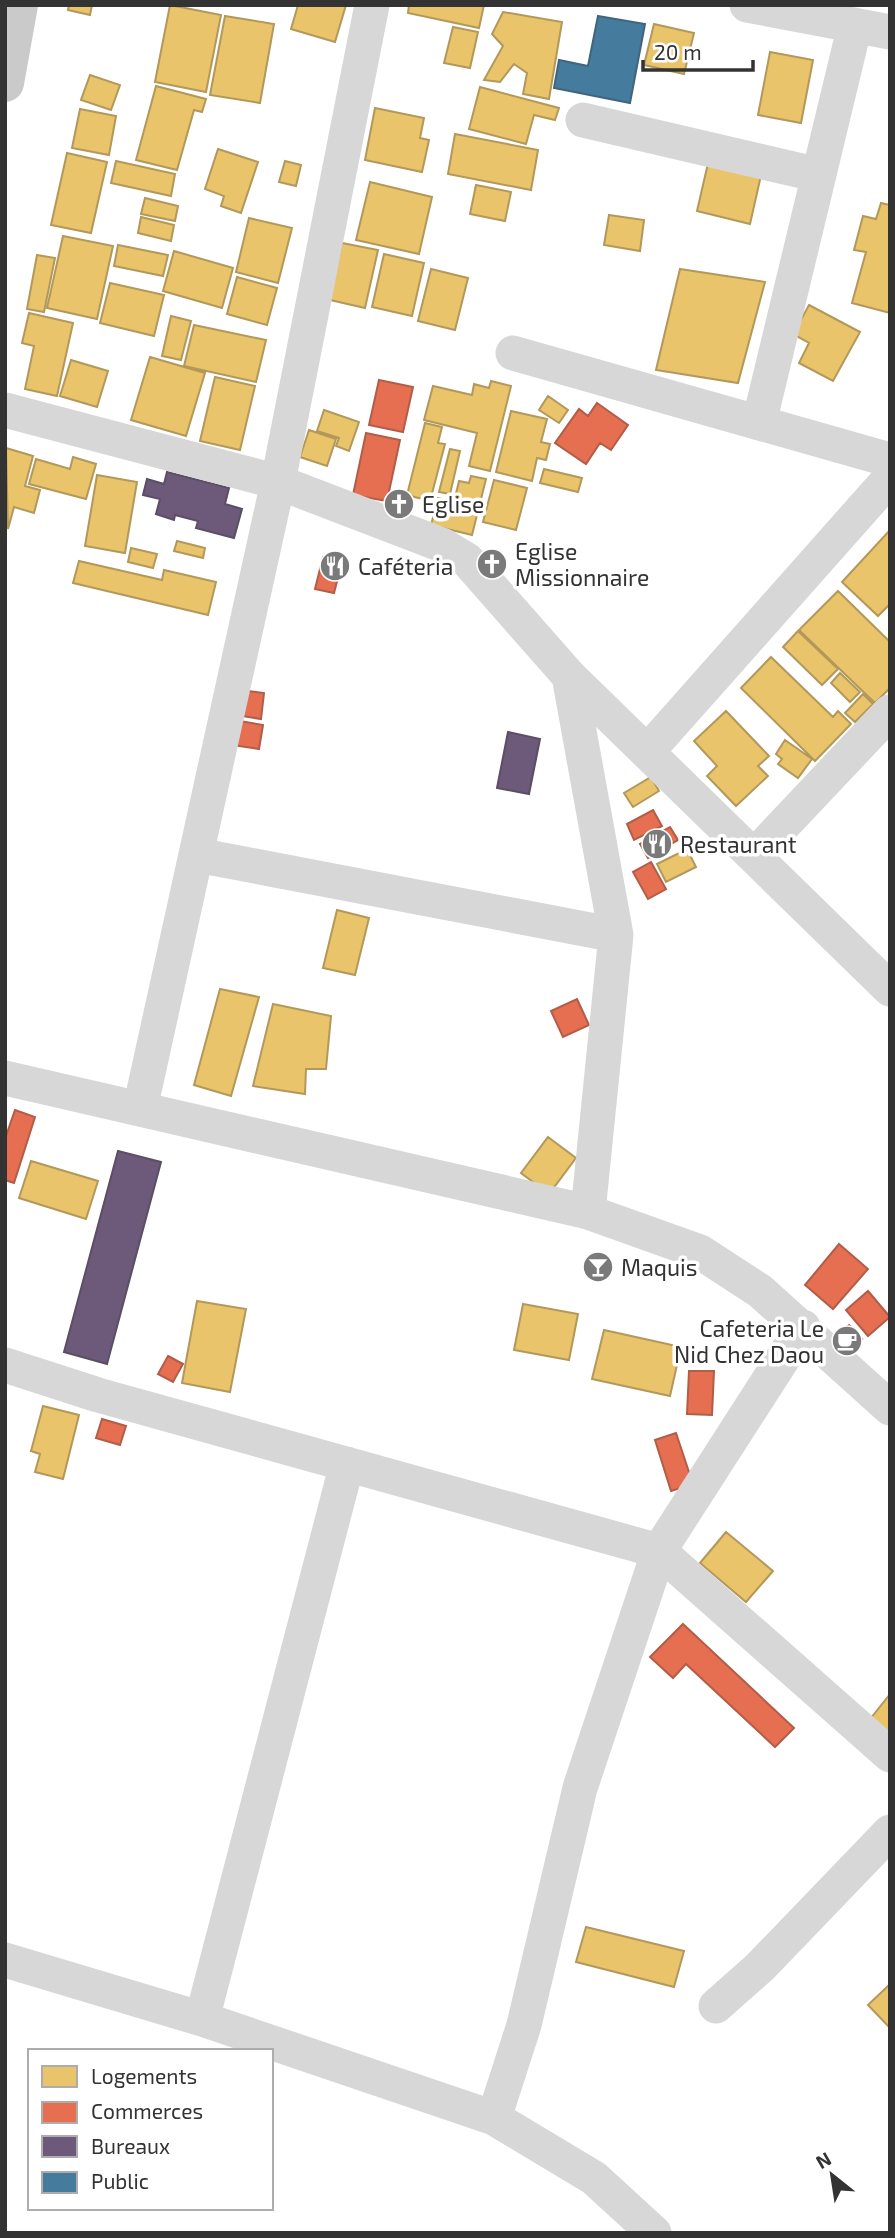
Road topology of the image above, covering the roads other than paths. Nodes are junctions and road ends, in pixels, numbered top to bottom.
1 (19, 5) edge
2 (372, 5) edge
3 (747, 5) edge
4 (855, 25) junction
5 (890, 32) edge
6 (5, 83) edge
7 (583, 120) dead end
8 (819, 175) junction
9 (513, 354) dead end
10 (5, 410) edge
11 (759, 423) junction
12 (890, 460) edge
13 (890, 478) edge
14 (278, 482) junction
15 (569, 676) junction
16 (890, 712) edge
17 (648, 752) junction
18 (197, 855) junction
19 (754, 856) junction
20 (616, 935) junction
21 (890, 989) edge
22 (5, 1078) edge
23 (140, 1110) junction
24 (588, 1212) junction
25 (803, 1327) junction
26 (5, 1365) edge
27 (890, 1408) edge
28 (347, 1464) junction
29 (659, 1551) junction
30 (890, 1755) edge
31 (890, 1832) edge
32 (5, 1960) edge
33 (716, 2006) dead end
34 (202, 2019) junction
35 (494, 2118) junction
36 (654, 2233) edge

1 - 6 main road
2 - 14 street
3 - 4 street
4 - 5 street
4 - 8 street
7 - 8 street
8 - 11 street
9 - 11 street
10 - 14 street
11 - 12 street
13 - 17 street
14 - 15 street
14 - 18 street
15 - 17 street
15 - 20 street
16 - 19 street
17 - 19 street
18 - 20 street
18 - 23 street
19 - 21 street
20 - 24 street
22 - 23 street
23 - 24 street
24 - 25 street
25 - 27 street
25 - 29 street
26 - 28 street
28 - 29 street
28 - 34 street
29 - 30 street
29 - 35 street
31 - 33 street
32 - 34 street
34 - 35 street
35 - 36 street

